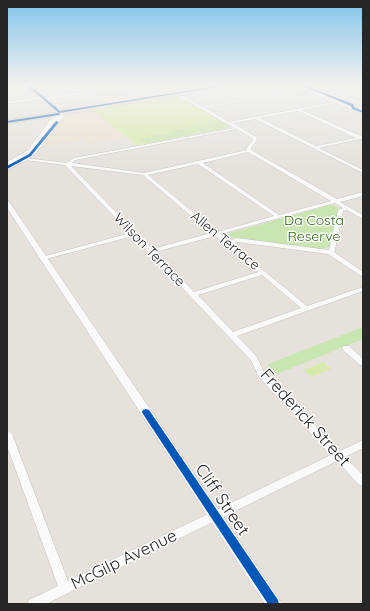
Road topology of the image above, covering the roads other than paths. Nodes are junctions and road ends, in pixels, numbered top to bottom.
1 (58, 114) junction
2 (211, 114) edge
3 (280, 114) edge
4 (307, 114) edge
5 (256, 118) junction
6 (7, 121) edge
7 (229, 123) junction
8 (238, 128) junction
9 (362, 138) edge
10 (315, 148) junction
11 (249, 151) junction
12 (25, 159) junction
13 (199, 162) junction
14 (7, 165) edge
15 (67, 165) junction
16 (7, 168) edge
17 (363, 172) edge
18 (144, 174) junction
19 (363, 194) edge
20 (336, 201) junction
21 (7, 203) edge
22 (348, 208) junction
23 (279, 217) junction
24 (363, 217) edge
25 (135, 234) junction
26 (216, 234) junction
27 (227, 243) junction
28 (151, 251) junction
29 (330, 252) junction
30 (44, 258) junction
31 (264, 273) junction
32 (363, 275) edge
33 (363, 289) edge
34 (192, 295) junction
35 (306, 309) junction
36 (232, 335) junction
37 (346, 348) dead end
38 (363, 363) edge
39 (7, 434) edge
40 (363, 444) edge
41 (339, 456) junction
42 (363, 482) edge
43 (215, 515) junction
44 (65, 588) junction
45 (33, 604) edge
46 (274, 604) edge

1 - 6 main road
1 - 6 main road
1 - 12 main road
1 - 14 main road
2 - 7 street
3 - 5 street
4 - 9 street
5 - 7 street
5 - 10 street
7 - 8 street
8 - 11 street
8 - 15 street
9 - 10 street
10 - 17 street
11 - 13 street
11 - 20 street
12 - 15 street
12 - 16 main road
13 - 18 street
13 - 23 street
15 - 18 street
15 - 25 street, Wilson Terrace
18 - 26 street, Allen Terrace
19 - 20 street
20 - 22 street
20 - 23 street
21 - 30 street, Cliff Street
22 - 24 street
22 - 29 street
23 - 26 street
25 - 28 street, Wilson Terrace
25 - 30 street
26 - 27 street, Allen Terrace
26 - 28 street
27 - 29 street
27 - 31 street, Allen Terrace
28 - 34 street, Wilson Terrace
29 - 32 street
30 - 43 street, Cliff Street
31 - 34 street
31 - 35 street, Allen Terrace
33 - 35 street
34 - 36 street, Wilson Terrace
35 - 36 street
36 - 41 street, Frederick Street
37 - 38 street
39 - 44 street
40 - 41 street, McGilp Avenue
41 - 42 street, Frederick Street
41 - 43 street, McGilp Avenue
43 - 44 street, McGilp Avenue
43 - 46 street, Cliff Street
44 - 45 street, McGilp Avenue

